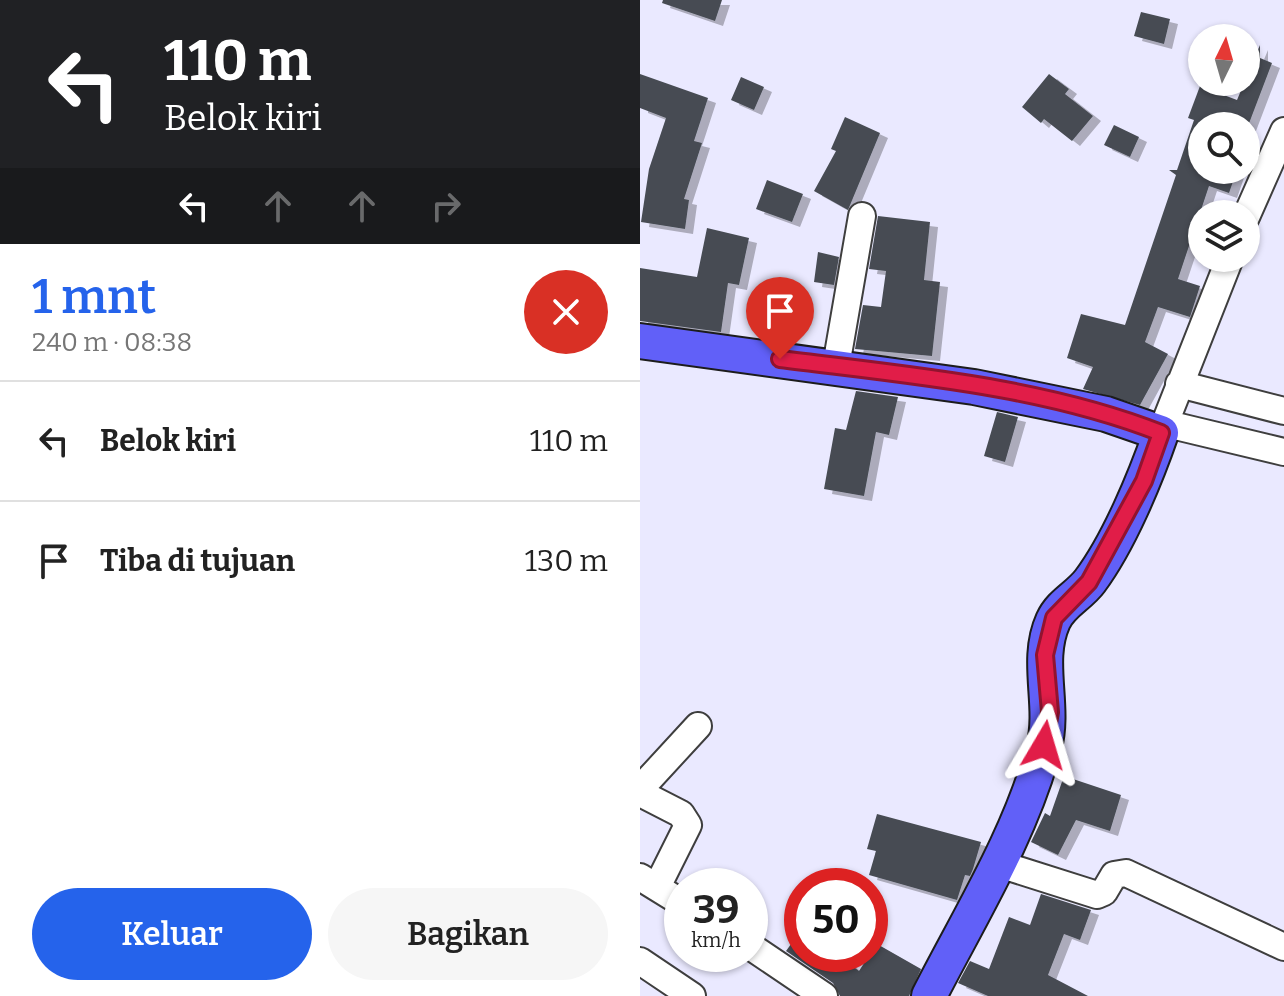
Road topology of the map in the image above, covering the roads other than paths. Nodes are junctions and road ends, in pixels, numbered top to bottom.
1 (1284, 131) edge
2 (1254, 200) edge
3 (862, 216) dead end
4 (1224, 272) edge
5 (640, 341) edge
6 (836, 366) junction
7 (1179, 384) junction
8 (1284, 411) edge
9 (1164, 422) junction
10 (1284, 436) edge
11 (1284, 452) edge
12 (698, 726) dead end
13 (640, 791) edge
14 (996, 863) junction
15 (648, 882) edge
16 (1284, 947) edge
17 (768, 958) edge
18 (640, 961) edge
19 (692, 996) edge
20 (824, 996) edge
21 (929, 996) edge

1 - 2 street
3 - 6 street
4 - 7 street
5 - 6 main road
6 - 9 main road
7 - 8 street
7 - 9 street
9 - 10 street
9 - 11 street
9 - 14 main road
12 - 13 street
13 - 15 street
14 - 16 street
14 - 21 main road
17 - 20 street
18 - 19 street

